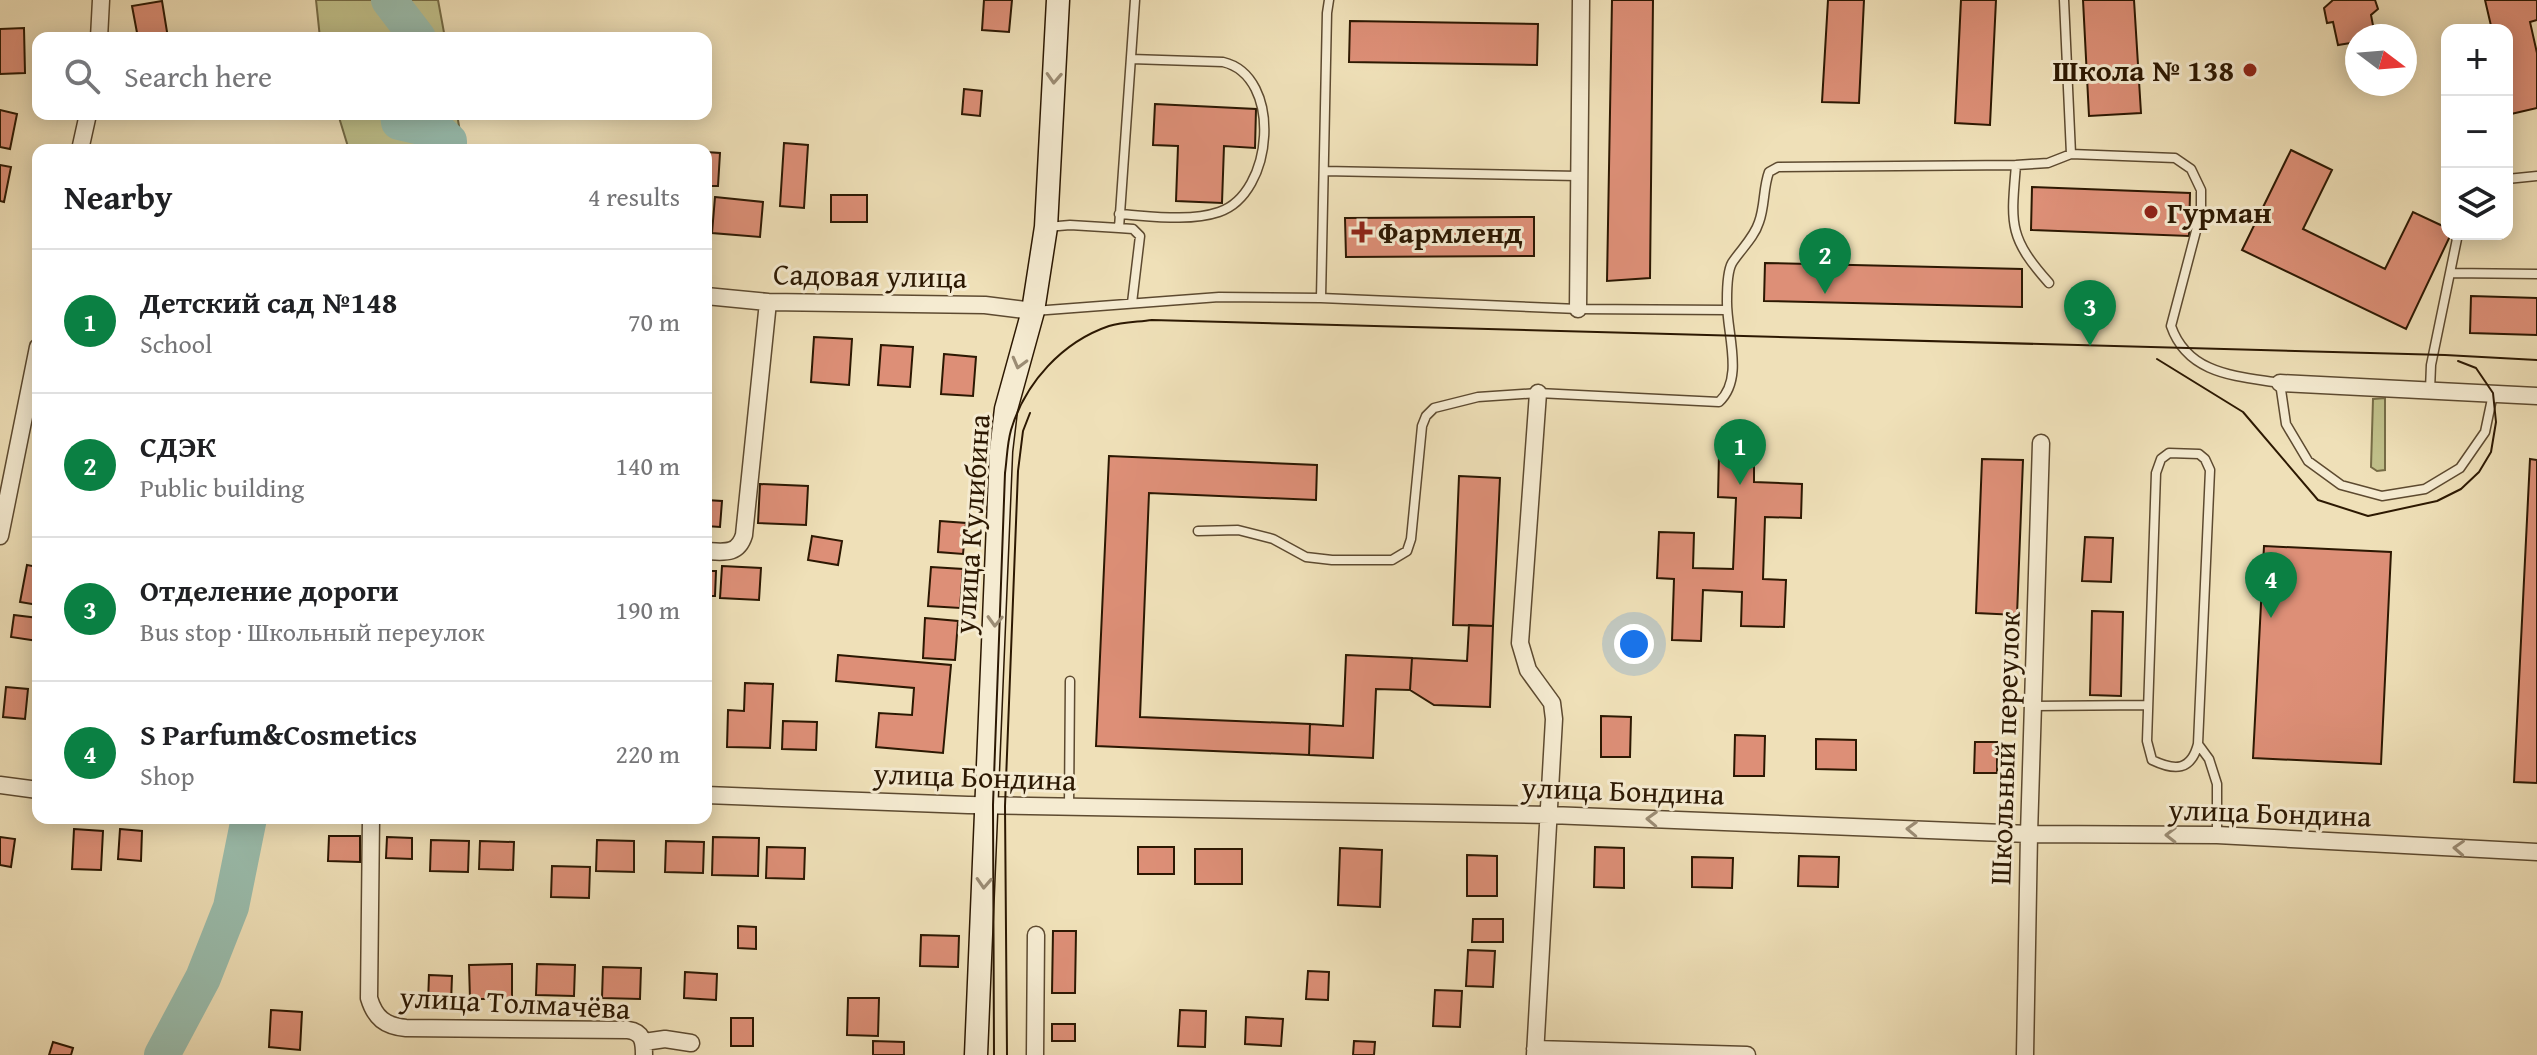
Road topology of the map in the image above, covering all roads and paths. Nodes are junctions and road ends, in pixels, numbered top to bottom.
1 (101, 0) edge
2 (1058, 0) edge
3 (1135, 0) edge
4 (1329, 0) edge
5 (1581, 0) edge
6 (2064, 0) edge
7 (99, 32) edge
8 (1131, 59) junction
9 (87, 120) edge
10 (81, 144) edge
11 (2071, 154) junction
12 (2016, 165) junction
13 (1324, 171) junction
14 (1580, 176) junction
15 (2537, 176) edge
16 (2513, 178) edge
17 (1119, 214) junction
18 (1046, 227) junction
19 (1119, 228) junction
20 (2457, 240) edge
21 (2450, 273) junction
22 (2537, 274) edge
23 (2049, 283) dead end
24 (712, 297) edge
25 (1321, 298) junction
26 (768, 302) junction
27 (1132, 303) junction
28 (1578, 309) junction
29 (1727, 310) junction
30 (1033, 311) junction
31 (32, 377) edge
32 (2280, 383) junction
33 (2430, 390) junction
34 (1538, 393) junction
35 (2493, 393) junction
36 (2537, 396) edge
37 (2041, 443) dead end
38 (1198, 531) dead end
39 (0, 536) edge
40 (712, 551) edge
41 (1070, 681) dead end
42 (2148, 705) junction
43 (2034, 706) junction
44 (2198, 744) junction
45 (0, 785) edge
46 (32, 789) edge
47 (712, 795) edge
48 (988, 805) junction
49 (1069, 807) junction
50 (1550, 815) junction
51 (371, 824) edge
52 (2029, 834) junction
53 (2217, 835) junction
54 (2537, 852) edge
55 (1036, 935) dead end
56 (691, 1043) dead end
57 (644, 1048) edge
58 (1535, 1052) edge
59 (976, 1055) edge
60 (1035, 1055) edge
61 (1747, 1055) edge
62 (2025, 1055) edge

1 - 7 street
2 -> 18 main road, улица Кулибина
3 - 8 lane
4 - 13 lane
5 - 14 street
6 - 11 lane
8 - 17 lane
8 - 17 lane
9 - 10 street
11 - 12 lane
11 - 32 lane
12 - 23 lane
12 - 29 lane
13 - 14 lane
13 - 25 lane
14 - 28 street
15 - 16 lane
17 - 19 lane
18 - 19 lane
18 - 30 main road, улица Кулибина
19 - 27 lane
20 - 21 lane
21 - 22 lane
21 - 33 lane
24 - 26 street, Садовая улица
25 - 27 lane
25 - 28 lane
26 - 30 street, Садовая улица
26 - 40 street
27 - 30 lane
28 - 29 lane
29 - 34 lane
30 -> 48 main road, улица Кулибина
31 - 39 street
32 - 33 street
32 - 35 lane
33 - 35 street
34 - 38 lane
34 - 50 street
35 - 36 street
37 - 43 street, Школьный переулок
41 - 49 lane
42 - 43 lane
42 - 44 lane
42 - 44 lane
43 - 52 street, Школьный переулок
44 - 53 lane
45 - 46 street
47 - 48 street, улица Бондина
48 - 49 street, улица Бондина
48 -> 59 main road, улица Кулибина
49 - 50 street, улица Бондина
52 -> 50 street, улица Бондина
50 - 58 street
51 - 57 street, улица Толмачёва
53 -> 52 street, улица Бондина
52 - 62 street, Школьный переулок
54 -> 53 street, улица Бондина
55 - 60 street
56 - 57 street
58 - 61 street

